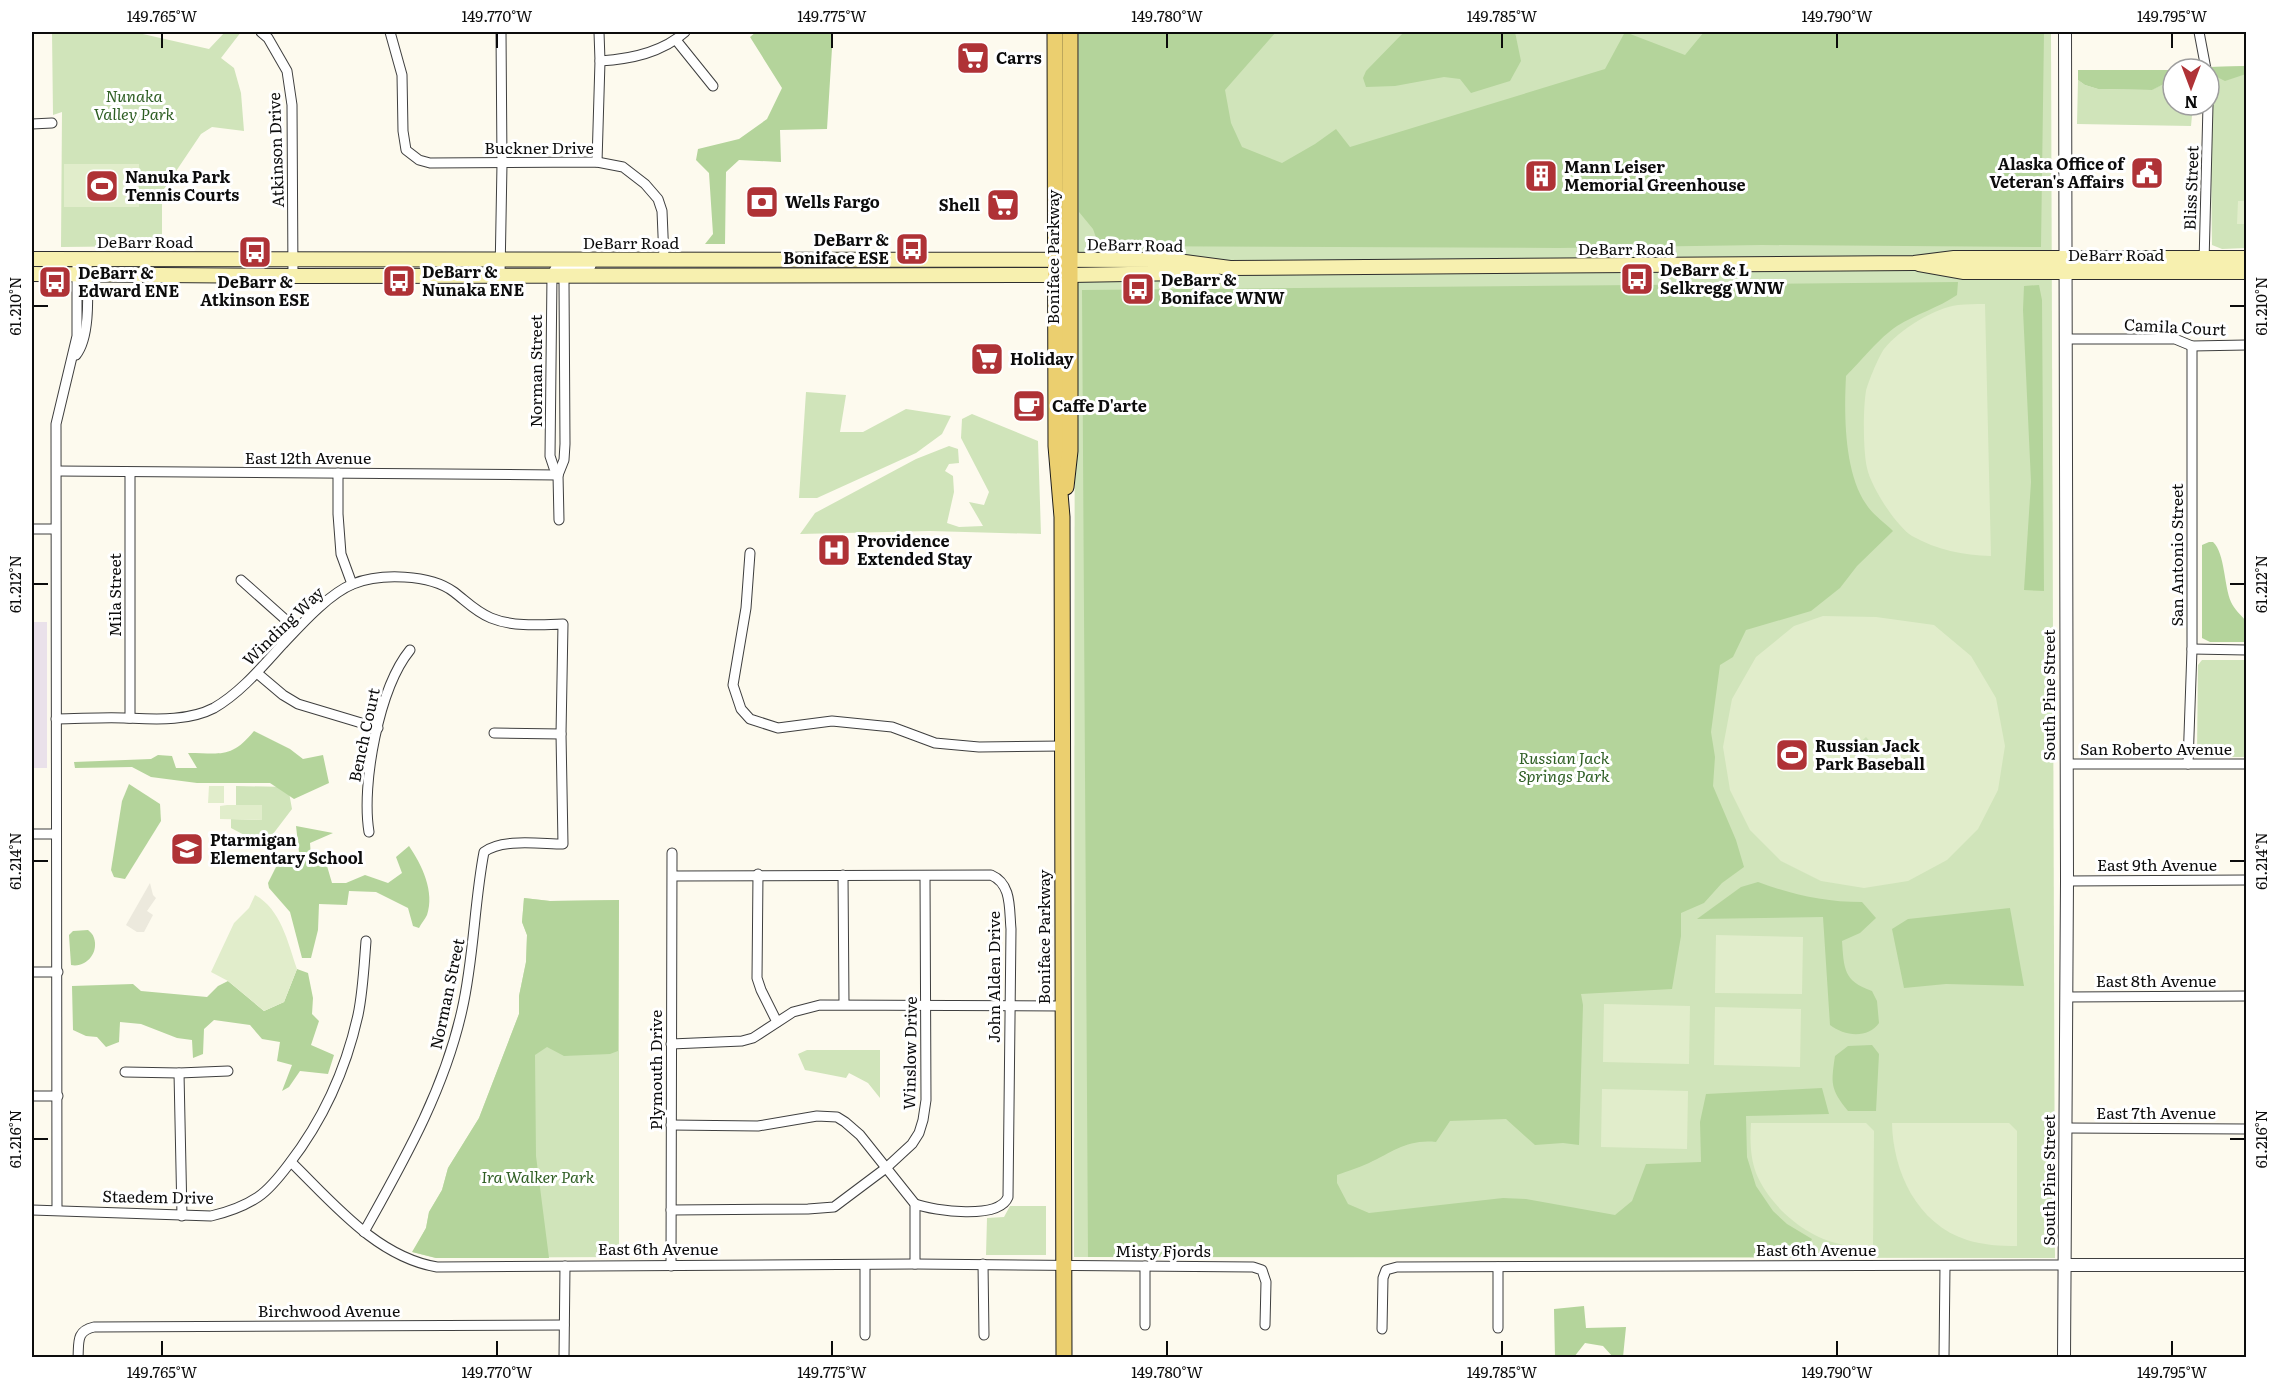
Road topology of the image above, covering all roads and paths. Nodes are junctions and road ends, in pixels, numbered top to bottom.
1 (261, 32) edge
2 (390, 32) edge
3 (501, 32) edge
4 (598, 32) edge
5 (685, 32) edge
6 (1055, 32) edge
7 (1070, 32) edge
8 (2065, 32) edge
9 (2199, 32) edge
10 (676, 40) junction
11 (2204, 57) edge
12 (600, 61) junction
13 (713, 86) dead end
14 (2208, 117) edge
15 (52, 123) dead end
16 (32, 124) edge
17 (597, 162) junction
18 (502, 164) junction
19 (2204, 257) junction
20 (2247, 258) edge
21 (32, 259) edge
22 (82, 259) junction
23 (292, 259) junction
24 (500, 259) junction
25 (533, 259) junction
26 (664, 259) junction
27 (780, 260) junction
28 (2065, 265) junction
29 (1055, 268) junction
30 (1071, 268) junction
31 (557, 272) junction
32 (2204, 272) junction
33 (2247, 272) edge
34 (32, 274) edge
35 (82, 274) junction
36 (500, 275) junction
37 (686, 275) junction
38 (293, 276) junction
39 (2065, 339) junction
40 (2247, 345) edge
41 (2192, 346) junction
42 (57, 471) junction
43 (130, 473) junction
44 (338, 473) junction
45 (558, 475) junction
46 (1062, 517) junction
47 (560, 520) dead end
48 (32, 529) edge
49 (55, 529) junction
50 (750, 554) dead end
51 (241, 580) dead end
52 (352, 584) junction
53 (296, 629) junction
54 (2192, 649) junction
55 (410, 650) dead end
56 (2247, 650) edge
57 (257, 673) junction
58 (130, 718) junction
59 (56, 719) junction
60 (378, 728) junction
61 (494, 733) dead end
62 (561, 734) junction
63 (1063, 746) junction
64 (2066, 764) junction
65 (2188, 764) junction
66 (2247, 764) edge
67 (369, 832) dead end
68 (32, 834) edge
69 (56, 834) junction
70 (672, 853) dead end
71 (758, 874) junction
72 (843, 875) junction
73 (673, 876) junction
74 (925, 876) junction
75 (2247, 880) edge
76 (2067, 881) junction
77 (366, 941) dead end
78 (32, 972) edge
79 (58, 972) junction
80 (2247, 996) edge
81 (2067, 997) junction
82 (844, 1004) junction
83 (926, 1006) junction
84 (1009, 1006) junction
85 (1062, 1006) junction
86 (777, 1022) junction
87 (671, 1044) junction
88 (228, 1071) dead end
89 (125, 1072) dead end
90 (179, 1073) junction
91 (32, 1096) edge
92 (58, 1096) junction
93 (671, 1125) junction
94 (2066, 1128) junction
95 (2247, 1128) edge
96 (291, 1162) junction
97 (886, 1168) junction
98 (915, 1204) junction
99 (32, 1209) edge
100 (57, 1209) junction
101 (671, 1210) junction
102 (182, 1216) junction
103 (364, 1232) junction
104 (915, 1264) junction
105 (983, 1264) junction
106 (865, 1265) junction
107 (1063, 1265) junction
108 (2065, 1265) junction
109 (2247, 1265) edge
110 (565, 1266) junction
111 (671, 1266) junction
112 (1145, 1266) junction
113 (1945, 1266) junction
114 (1498, 1267) junction
115 (564, 1325) junction
116 (1144, 1325) dead end
117 (1265, 1325) dead end
118 (1498, 1328) dead end
119 (1382, 1329) dead end
120 (864, 1335) dead end
121 (984, 1335) dead end
122 (78, 1358) edge
123 (564, 1358) edge
124 (1064, 1358) edge
125 (1944, 1358) edge
126 (2064, 1358) edge

1 - 23 street, Atkinson Drive
2 - 18 street, Buckner Drive
3 - 18 street
4 - 12 street
5 - 10 street
6 - 29 main road, Boniface Parkway
7 - 30 main road, Boniface Parkway
8 - 28 street, South Pine Street
9 - 11 street
10 - 12 street
10 - 13 street
12 - 17 street
14 - 19 street, Bliss Street
15 - 16 street
17 - 18 street, Buckner Drive
17 - 26 street, Buckner Drive
18 - 24 street
19 - 20 main road, DeBarr Road
19 - 28 main road, DeBarr Road
19 - 32 street, Bliss Street
21 - 22 main road, DeBarr Road
22 - 23 main road, DeBarr Road
22 - 35 street
23 - 24 main road, DeBarr Road
23 - 38 street, Atkinson Drive
24 - 25 main road, DeBarr Road
24 - 36 street
25 - 26 main road, DeBarr Road
25 - 31 street
26 - 27 main road, DeBarr Road
26 - 31 street
27 - 29 main road, DeBarr Road
27 - 37 main road
28 - 30 main road, DeBarr Road
28 - 32 main road, DeBarr Road
28 - 39 street, South Pine Street
29 - 30 main road, DeBarr Road
29 - 37 main road, DeBarr Road
29 - 46 main road, Boniface Parkway
30 - 46 main road, Boniface Parkway
31 - 36 main road, DeBarr Road
31 - 37 main road, DeBarr Road
31 - 45 street, Norman Street
31 - 45 street, Norman Street
32 - 33 main road, DeBarr Road
34 - 35 main road, DeBarr Road
35 - 38 main road, DeBarr Road
35 - 42 street
36 - 38 main road, DeBarr Road
39 - 41 street, Camila Court
39 - 64 street, South Pine Street
40 - 41 street, Camila Court
41 - 54 street, San Antonio Street
42 - 43 street, East 12th Avenue
42 - 49 street
43 - 44 street, East 12th Avenue
43 - 58 street, Mila Street
44 - 45 street, East 12th Avenue
44 - 52 street
45 - 47 street, Norman Street
46 - 63 main road, Boniface Parkway
48 - 49 street
49 - 59 street
50 - 63 street
51 - 53 street
52 - 53 street, Winding Way
52 - 62 street, Winding Way
53 - 57 street, Winding Way
54 - 56 street
54 - 65 street, San Antonio Street
55 - 60 street, Bench Court
57 - 58 street, Winding Way
57 - 60 street
58 - 59 street, Winding Way
59 - 69 street
60 - 67 street, Bench Court
61 - 62 street
62 - 103 street, Norman Street
63 - 85 main road, Boniface Parkway
64 - 65 street, San Roberto Avenue
64 - 76 street, South Pine Street
65 - 66 street, San Roberto Avenue
68 - 69 street
69 - 79 street
70 - 73 street, Plymouth Drive
71 - 72 street, John Alden Drive
71 - 73 street, John Alden Drive
71 - 86 street
72 - 74 street, John Alden Drive
72 - 82 street
73 - 87 street, Plymouth Drive
74 - 83 street, Winslow Drive
74 - 84 street, John Alden Drive
75 - 76 street, East 9th Avenue
76 - 81 street, South Pine Street
77 - 96 street, Staedem Drive
78 - 79 street
79 - 92 street
80 - 81 street, East 8th Avenue
81 - 94 street, South Pine Street
82 - 83 street
82 - 86 street
83 - 84 street
83 - 97 street, Winslow Drive
84 - 85 street
84 - 98 street, John Alden Drive
85 - 107 main road, Boniface Parkway
86 - 87 street
87 - 93 street, Plymouth Drive
88 - 90 street
89 - 90 street
90 - 102 street
91 - 92 street
92 - 100 street
93 - 97 street
93 - 101 street, Plymouth Drive
94 - 95 street, East 7th Avenue
94 - 108 street, South Pine Street
96 - 102 street, Staedem Drive
96 - 103 street, East 6th Avenue
97 - 98 street
97 - 101 street, Winslow Drive
98 - 104 street
99 - 100 street
100 - 102 street, Staedem Drive
101 - 111 street, Plymouth Drive
103 - 110 street, East 6th Avenue
104 - 105 street, East 6th Avenue
104 - 106 street, East 6th Avenue
105 - 107 street, East 6th Avenue
105 - 121 street
106 - 111 street, East 6th Avenue
106 - 120 street
107 - 112 street, Misty Fjords
107 - 124 main road, Boniface Parkway
108 - 109 street, East 6th Avenue
108 - 113 street, East 6th Avenue
108 - 126 street, South Pine Street
110 - 111 street, East 6th Avenue
110 - 115 street
112 - 116 street
112 - 117 street, Misty Fjords
113 - 114 street, East 6th Avenue
113 - 125 street
114 - 118 street
114 - 119 street, East 6th Avenue
115 - 122 street, Birchwood Avenue
115 - 123 street

